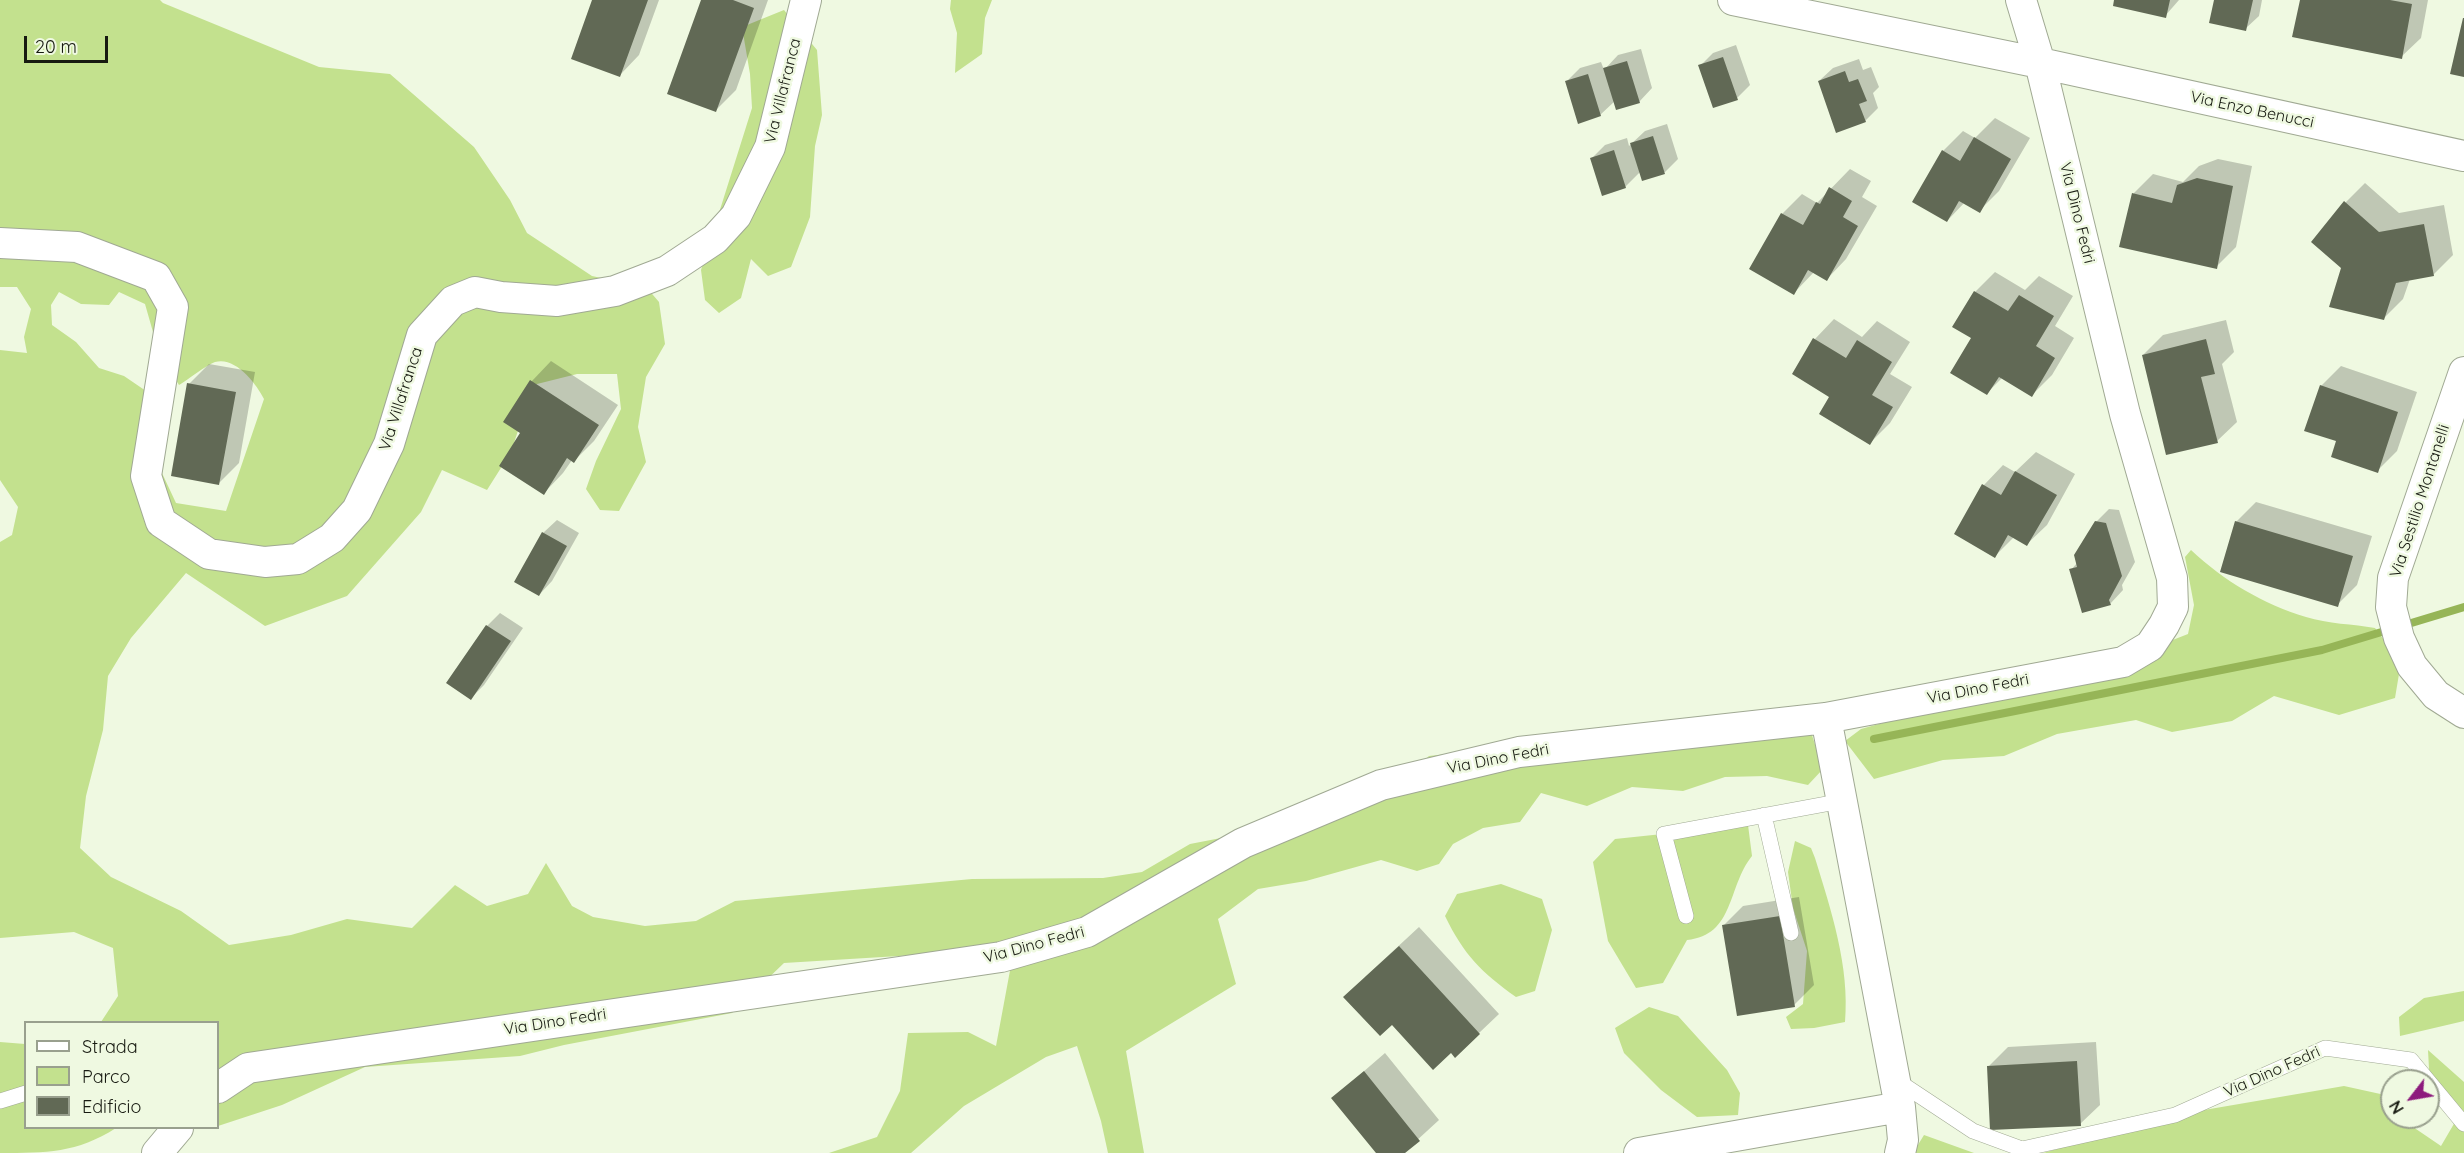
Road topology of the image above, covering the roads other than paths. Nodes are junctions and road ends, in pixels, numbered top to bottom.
1 (806, 0) edge
2 (1733, 0) edge
3 (2021, 0) edge
4 (2040, 63) junction
5 (2464, 156) edge
6 (0, 243) edge
7 (2464, 372) edge
8 (2464, 713) edge
9 (1826, 718) junction
10 (1842, 801) junction
11 (1764, 815) junction
12 (1686, 916) dead end
13 (1791, 933) dead end
14 (248, 1068) junction
15 (219, 1069) edge
16 (219, 1087) edge
17 (1897, 1093) junction
18 (24, 1094) edge
19 (0, 1101) edge
20 (2464, 1124) edge
21 (177, 1129) edge
22 (157, 1153) edge
23 (1639, 1153) edge
24 (1900, 1153) edge

1 - 6 street, Via Villafranca
2 - 4 street, Via Enzo Benucci
3 - 4 street, Via Dino Fedri
4 - 5 street, Via Enzo Benucci
4 - 9 street, Via Dino Fedri
7 - 8 street, Via Sestilio Montanelli
9 - 10 street
9 - 14 street, Via Dino Fedri
10 - 11 lane
10 - 17 street
11 - 12 lane
11 - 13 lane
14 - 15 lane
14 - 16 street, Via Dino Fedri
17 - 20 lane, Via Dino Fedri
17 - 23 street
17 - 24 street
18 - 19 lane
21 - 22 street

